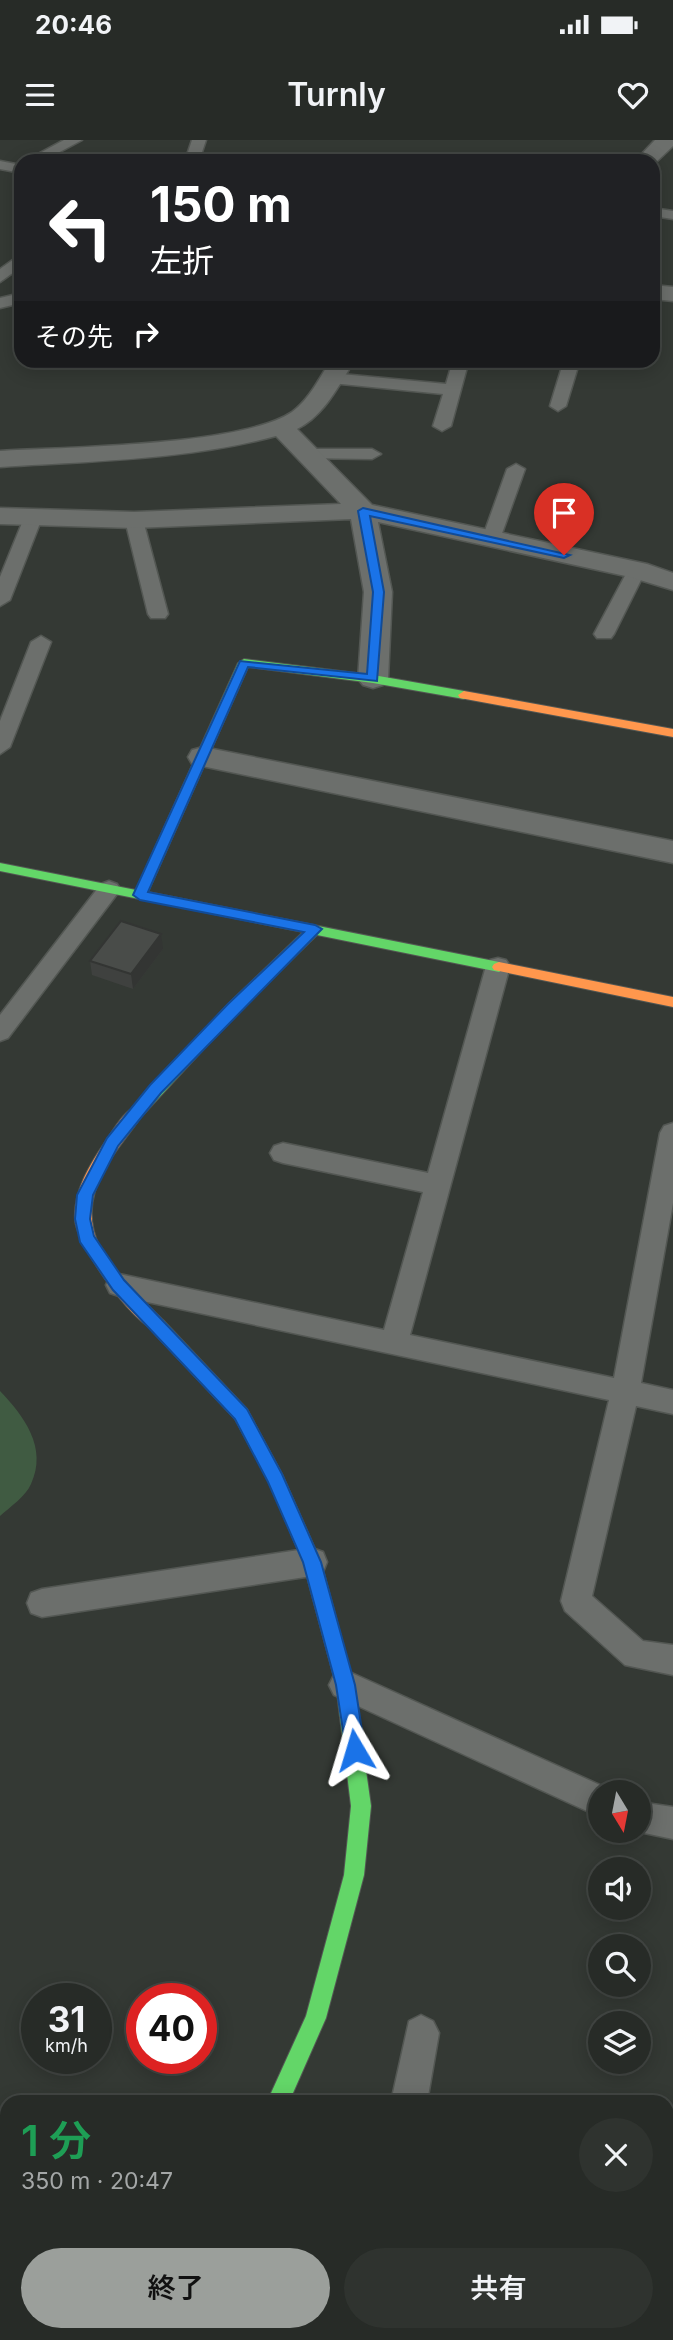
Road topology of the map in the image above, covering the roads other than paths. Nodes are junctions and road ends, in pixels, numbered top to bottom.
1 (75, 140) edge
2 (46, 154) edge
3 (14, 265) edge
4 (0, 277) edge
5 (459, 368) edge
6 (570, 368) edge
7 (337, 369) edge
8 (453, 390) junction
9 (558, 406) dead end
10 (442, 426) dead end
11 (282, 428) junction
12 (306, 454) junction
13 (372, 454) dead end
14 (0, 459) edge
15 (516, 469) dead end
16 (363, 511) junction
17 (0, 516) edge
18 (33, 518) junction
19 (134, 520) junction
20 (491, 539) junction
21 (637, 570) junction
22 (673, 582) edge
23 (0, 600) edge
24 (158, 614) dead end
25 (604, 634) dead end
26 (41, 642) dead end
27 (373, 679) junction
28 (8, 707) edge
29 (673, 733) edge
30 (0, 747) edge
31 (203, 757) junction
32 (673, 852) edge
33 (0, 867) edge
34 (109, 889) junction
35 (140, 895) junction
36 (315, 929) junction
37 (498, 966) junction
38 (673, 1002) edge
39 (0, 1032) edge
40 (673, 1133) edge
41 (283, 1153) dead end
42 (438, 1185) junction
43 (119, 1285) junction
44 (394, 1343) junction
45 (625, 1392) junction
46 (673, 1402) edge
47 (312, 1562) junction
48 (42, 1603) dead end
49 (673, 1660) edge
50 (345, 1685) junction
51 (588, 1796) edge
52 (651, 1820) edge
53 (673, 1823) edge
54 (421, 2033) dead end
55 (281, 2095) edge
56 (410, 2095) edge

1 - 2 lane
3 - 4 lane
5 - 8 lane
6 - 9 lane
7 - 8 lane
7 - 11 street
8 - 10 lane
11 - 12 street
11 - 14 street
12 - 13 lane
12 - 16 street
15 - 20 lane
16 - 19 street
16 - 20 street
16 - 27 street
17 - 18 street
18 - 19 street
18 - 23 lane
19 - 24 lane
20 - 21 street
21 - 22 street
21 - 25 lane
26 - 28 lane
27 - 29 street
27 - 31 street
28 - 30 lane
31 - 32 street
31 - 35 street
33 - 34 street
34 - 35 street
34 - 39 lane
35 - 36 street
36 - 37 street
36 - 43 street
37 - 38 street
37 - 42 lane
40 - 45 lane
41 - 42 lane
42 - 44 lane
43 - 44 lane
43 - 47 street
44 - 45 lane
45 - 46 lane
45 - 49 lane
47 - 48 lane
47 - 50 street
50 - 51 lane
50 - 55 street
52 - 53 lane
54 - 56 lane

